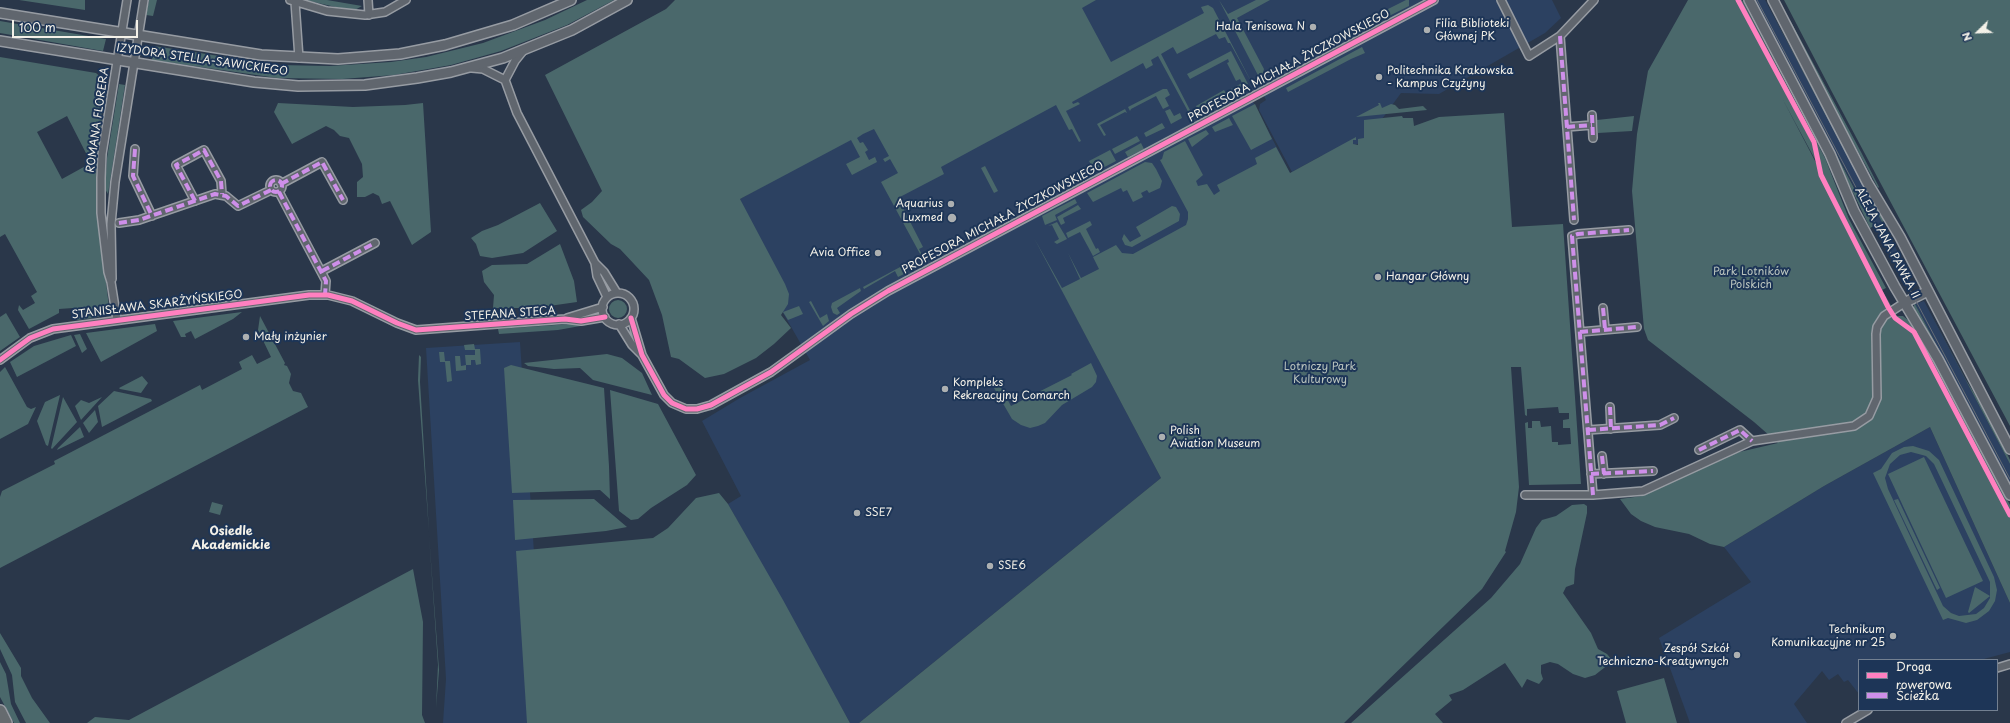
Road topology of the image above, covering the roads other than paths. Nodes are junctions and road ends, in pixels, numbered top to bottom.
1 (127, 0) edge
2 (144, 0) edge
3 (368, 0) edge
4 (406, 0) edge
5 (571, 0) edge
6 (627, 0) edge
7 (1434, 0) edge
8 (1501, 0) edge
9 (1594, 0) edge
10 (1749, 0) edge
11 (1773, 0) edge
12 (293, 1) edge
13 (560, 3) edge
14 (0, 13) edge
15 (369, 15) junction
16 (122, 33) junction
17 (138, 36) junction
18 (1560, 36) junction
19 (0, 41) edge
20 (523, 51) junction
21 (299, 58) junction
22 (118, 60) junction
23 (134, 63) junction
24 (469, 68) junction
25 (505, 80) junction
26 (1592, 115) dead end
27 (1592, 125) junction
28 (1567, 127) junction
29 (1593, 138) dead end
30 (135, 149) dead end
31 (281, 184) junction
32 (271, 190) junction
33 (279, 192) junction
34 (222, 194) junction
35 (343, 200) dead end
36 (195, 201) junction
37 (152, 216) junction
38 (1574, 220) dead end
39 (119, 223) dead end
40 (1629, 230) dead end
41 (375, 243) dead end
42 (595, 263) junction
43 (322, 271) junction
44 (111, 282) junction
45 (1928, 291) junction
46 (617, 293) junction
47 (326, 295) junction
48 (607, 297) junction
49 (1904, 303) junction
50 (602, 307) junction
51 (1603, 308) dead end
52 (605, 317) junction
53 (631, 318) junction
54 (565, 319) junction
55 (117, 320) junction
56 (619, 324) junction
57 (1637, 327) dead end
58 (1605, 329) junction
59 (416, 330) joint
60 (1580, 332) junction
61 (642, 355) junction
62 (0, 360) edge
63 (1610, 407) dead end
64 (1674, 418) dead end
65 (1612, 428) junction
66 (1588, 430) junction
67 (1752, 441) junction
68 (2010, 449) edge
69 (1699, 450) dead end
70 (1602, 456) dead end
71 (1653, 471) dead end
72 (1591, 474) junction
73 (1604, 474) junction
74 (1593, 495) junction
75 (2010, 495) edge
76 (1525, 496) dead end
77 (2010, 664) edge
78 (1998, 668) edge
79 (0, 711) edge
80 (1866, 711) edge
81 (6, 723) edge
82 (1846, 723) edge

1 - 16 street, ROMANA FLORERA
2 - 17 street, ROMANA FLORERA
3 - 15 street
4 - 15 street
5 - 13 main road, IZYDORA STELLA-SAWICKIEGO
6 - 20 main road, IZYDORA STELLA-SAWICKIEGO
7 - 61 street, PROFESORA MICHAŁA ŻYCZKOWSKIEGO
8 - 18 street
9 - 18 street
10 - 49 main road, ALEJA JANA PAWŁA II
11 - 45 main road, ALEJA JANA PAWŁA II
12 - 15 street
12 - 21 street
13 - 21 main road, IZYDORA STELLA-SAWICKIEGO
14 - 16 main road, IZYDORA STELLA-SAWICKIEGO
16 - 17 main road, IZYDORA STELLA-SAWICKIEGO
16 - 22 street, ROMANA FLORERA
17 - 21 main road, IZYDORA STELLA-SAWICKIEGO
17 - 23 street, ROMANA FLORERA
18 - 28 street
19 - 22 main road, IZYDORA STELLA-SAWICKIEGO
20 - 24 main road, IZYDORA STELLA-SAWICKIEGO
20 - 25 street
22 - 23 main road, IZYDORA STELLA-SAWICKIEGO
22 - 44 street, ROMANA FLORERA
23 - 24 main road, IZYDORA STELLA-SAWICKIEGO
23 - 44 street, ROMANA FLORERA
24 - 25 street
25 - 42 street
26 - 27 street
27 - 28 street
27 - 29 street
28 - 38 street
30 - 37 street
31 - 32 street
31 - 33 street
31 - 35 street
32 - 33 street
32 - 34 street
33 - 43 street
34 - 36 street
34 - 36 street
36 - 37 street
37 - 39 street
40 - 60 street
41 - 43 street
42 - 46 street
42 - 48 street
43 - 47 street
44 - 55 street, ROMANA FLORERA
45 - 49 main road
45 - 68 main road, ALEJA JANA PAWŁA II
46 - 48 street
46 - 53 street
47 - 55 street, STANISŁAWA SKARŻYŃSKIEGO
47 - 59 street, STANISŁAWA SKARŻYŃSKIEGO
48 - 50 street
49 - 67 street
49 - 75 main road, ALEJA JANA PAWŁA II
50 - 52 street
50 - 54 street, STEFANA STECA
51 - 58 street
52 - 54 street, STEFANA STECA
52 - 56 street
53 - 56 street
53 - 61 street, PROFESORA MICHAŁA ŻYCZKOWSKIEGO
54 - 59 street, STEFANA STECA
55 - 62 street, STANISŁAWA SKARŻYŃSKIEGO
56 - 61 street, PROFESORA MICHAŁA ŻYCZKOWSKIEGO
57 - 58 street
58 - 60 street
60 - 66 street
63 - 65 street
64 - 65 street
65 - 66 street
66 - 72 street
67 - 69 street
67 - 74 street
70 - 73 street
71 - 73 street
72 - 73 street
72 - 74 street
74 - 76 street
77 - 78 street
79 - 81 main road
80 - 82 street

